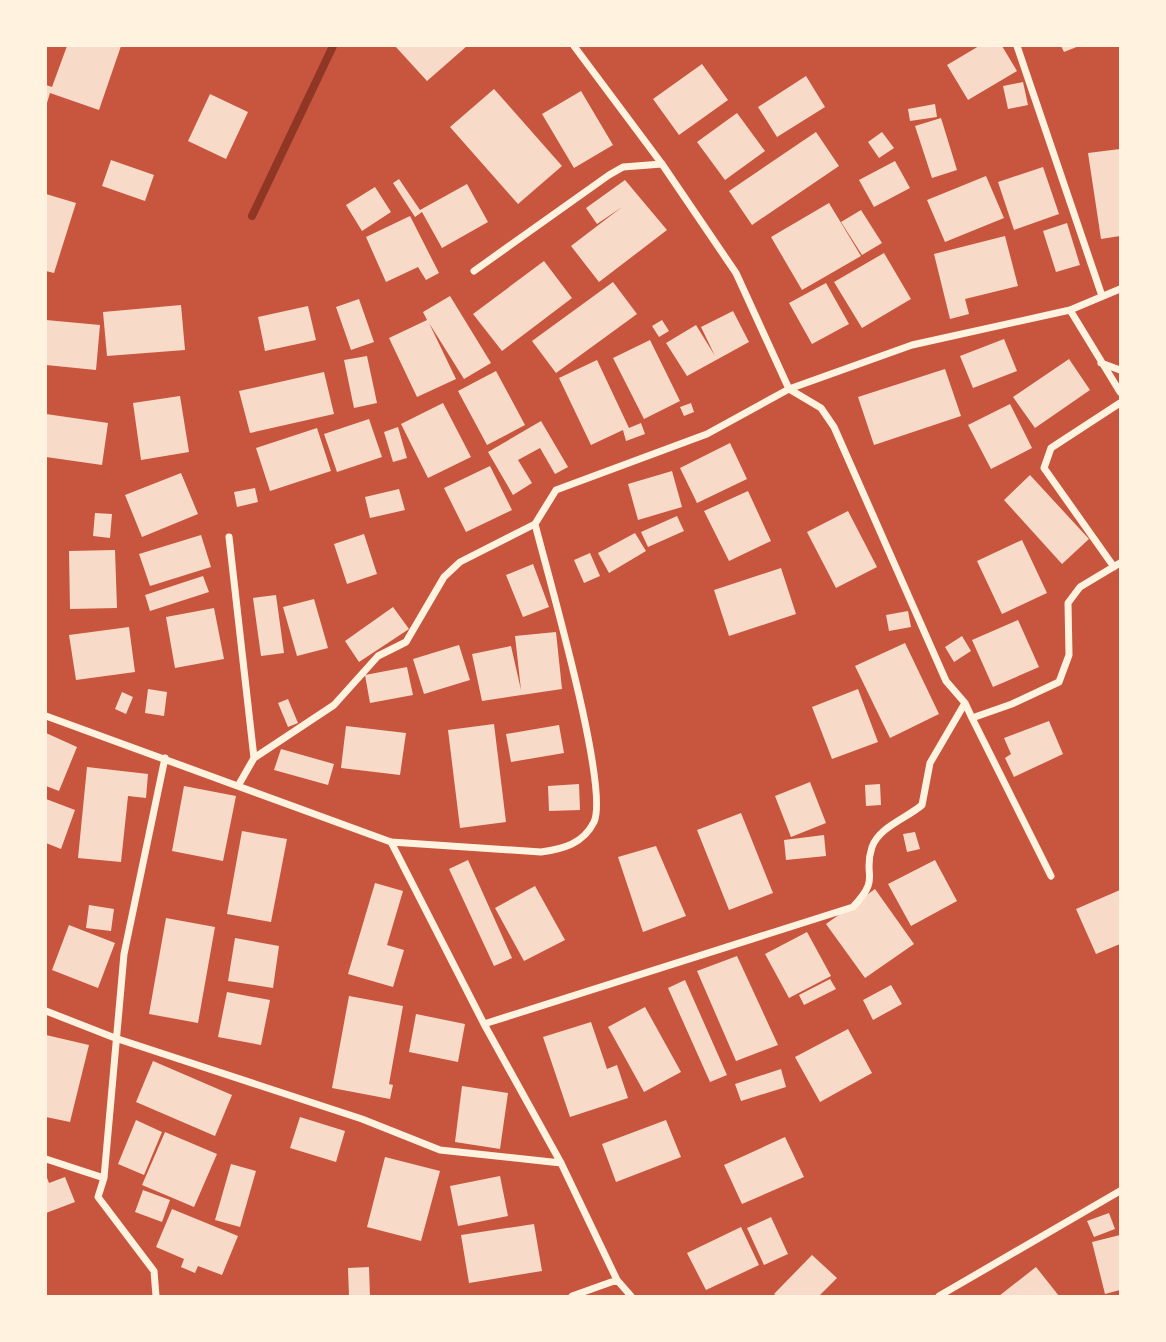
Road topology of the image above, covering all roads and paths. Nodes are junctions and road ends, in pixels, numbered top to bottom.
1 (574, 46) edge
2 (1017, 46) edge
3 (662, 164) junction
4 (474, 271) dead end
5 (1121, 289) edge
6 (1102, 296) junction
7 (1070, 310) junction
8 (1101, 363) junction
9 (1121, 370) edge
10 (789, 388) junction
11 (1121, 392) edge
12 (1121, 403) edge
13 (535, 524) junction
14 (229, 537) dead end
15 (1117, 565) edge
16 (965, 703) junction
17 (46, 716) edge
18 (972, 718) junction
19 (165, 758) junction
20 (254, 758) junction
21 (238, 786) junction
22 (391, 842) junction
23 (1051, 876) dead end
24 (46, 1011) edge
25 (484, 1024) junction
26 (115, 1038) junction
27 (46, 1159) edge
28 (561, 1163) junction
29 (104, 1178) junction
30 (1121, 1191) edge
31 (617, 1280) junction
32 (156, 1297) edge
33 (572, 1297) edge
34 (631, 1297) edge
35 (939, 1297) edge

1 - 3 street
2 - 6 street
3 - 4 street
3 - 10 street
5 - 6 street
6 - 7 street
7 - 8 street
7 - 10 street
8 - 9 street
8 - 11 street
10 - 13 street
10 - 16 street
12 - 15 street
13 - 20 street
13 - 22 street
14 - 20 street
15 - 18 street
16 - 18 street
16 - 25 street
17 - 19 street
18 - 23 street
19 - 21 street
19 - 26 street
20 - 21 street
21 - 22 street
22 - 25 street
24 - 26 street
25 - 28 street
26 - 28 street
26 - 29 street
27 - 29 street
28 - 31 street
29 - 32 street
30 - 35 street
31 - 33 street
31 - 34 street

